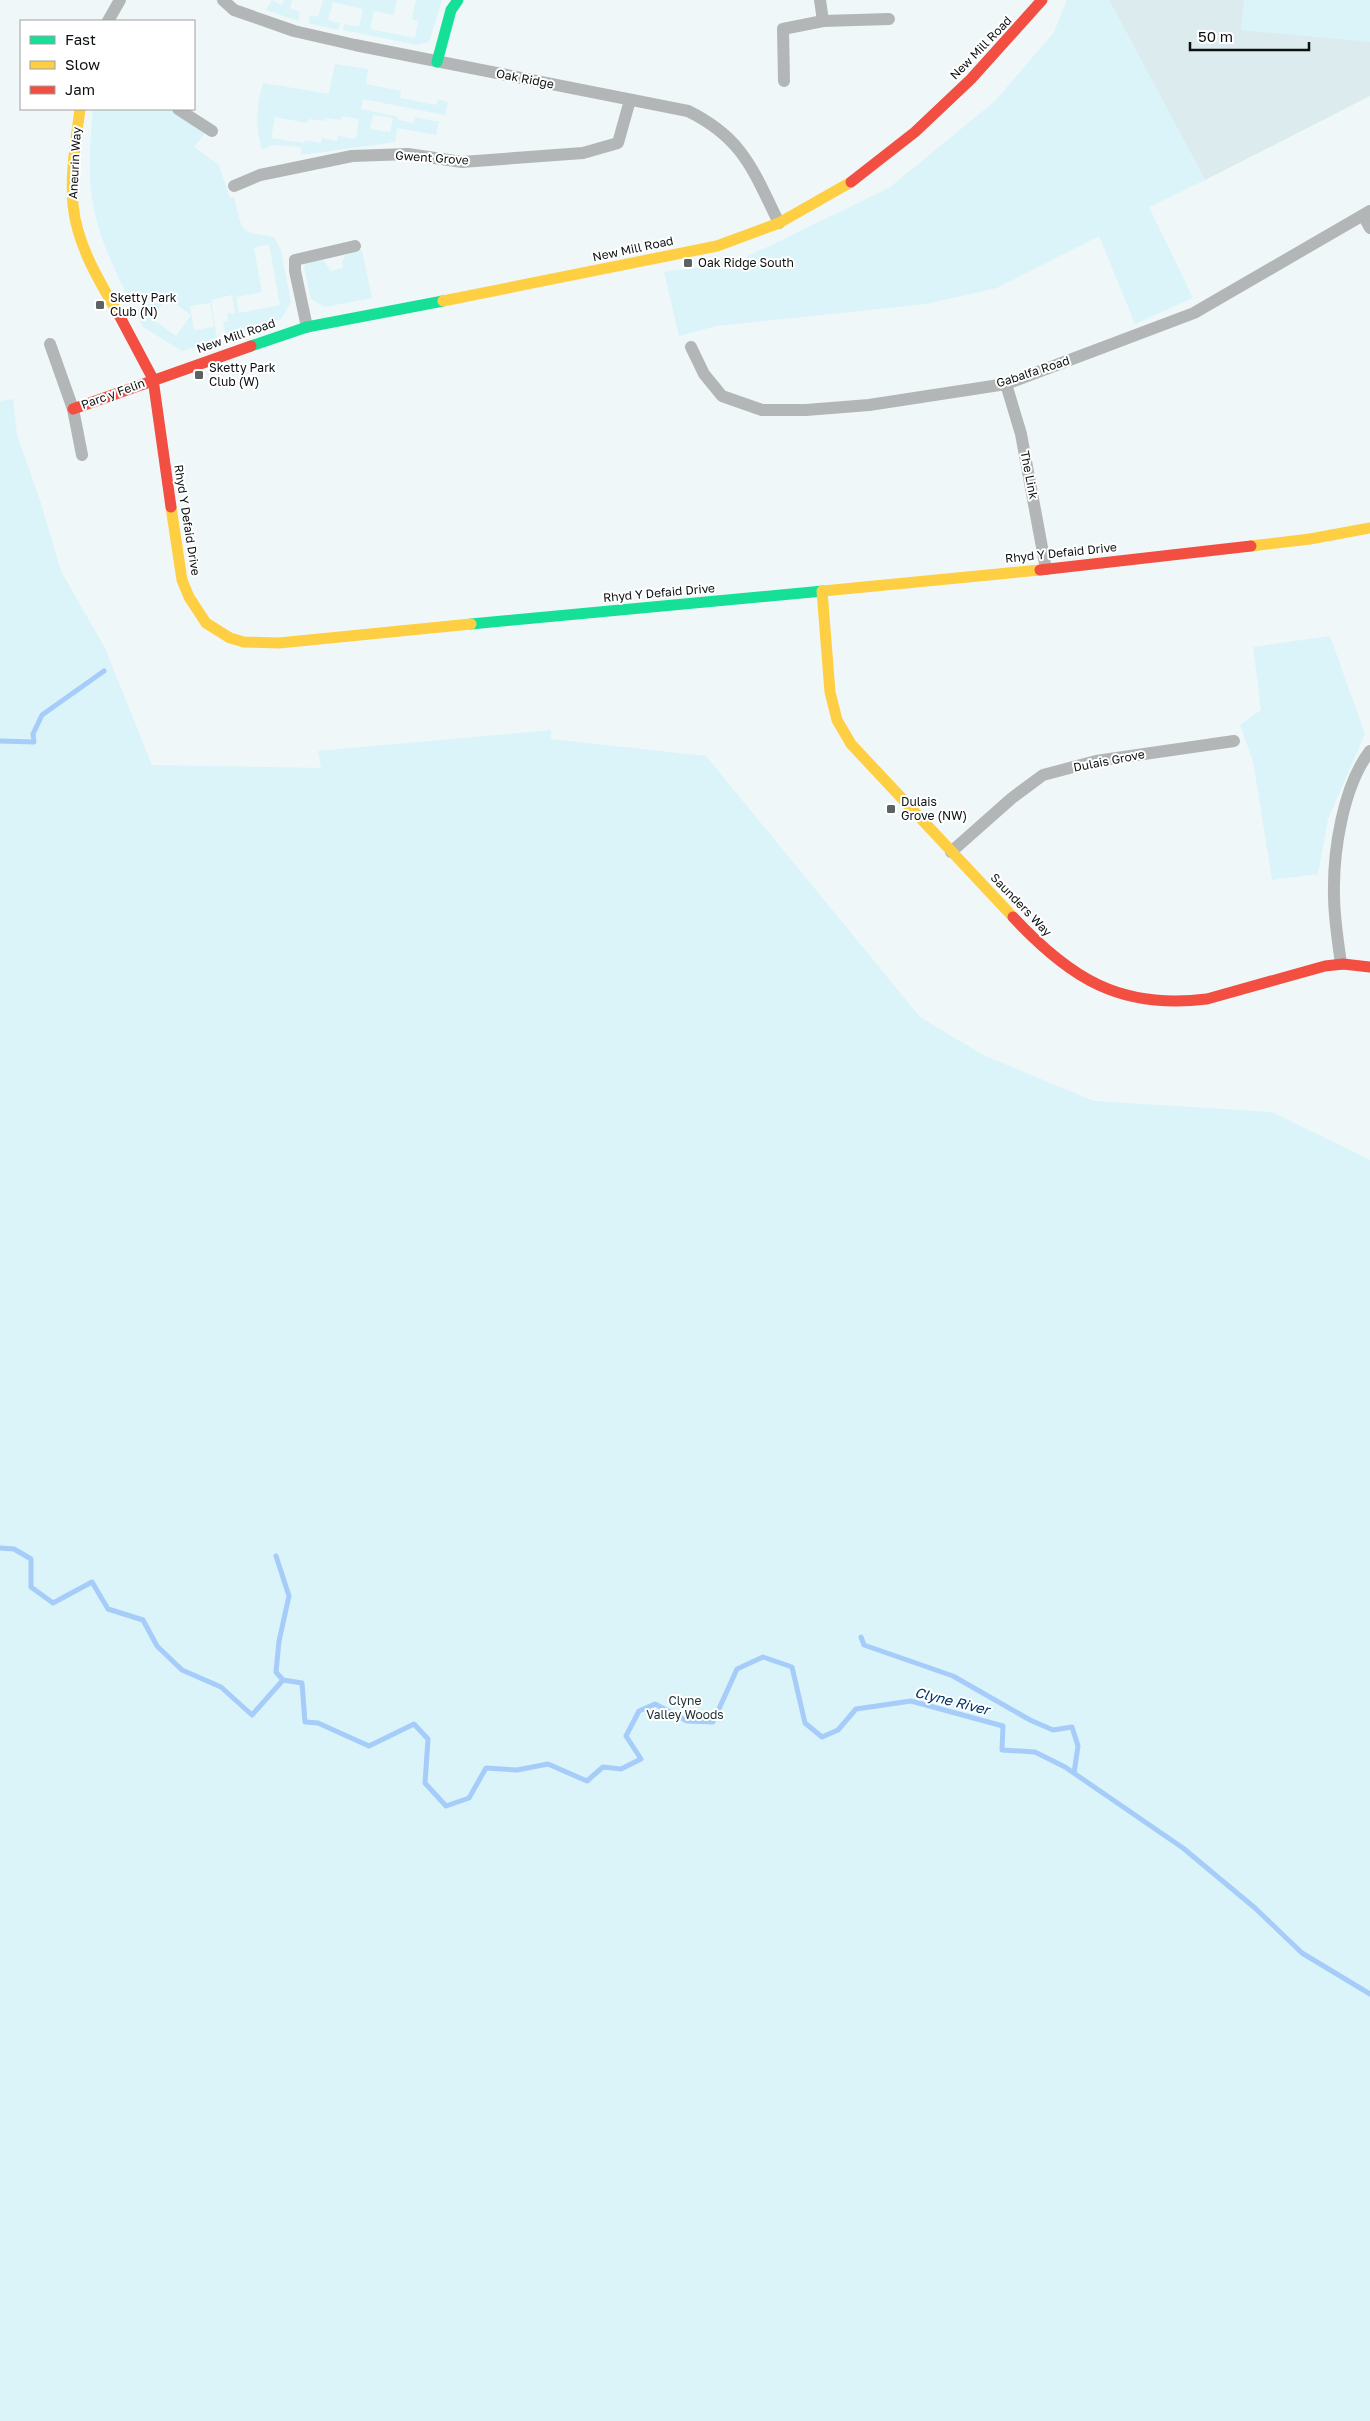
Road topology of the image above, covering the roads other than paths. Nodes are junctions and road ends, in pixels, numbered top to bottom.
1 (120, 0) edge
2 (223, 0) edge
3 (458, 0) edge
4 (820, 0) edge
5 (1042, 0) edge
6 (889, 19) dead end
7 (109, 20) edge
8 (823, 21) junction
9 (438, 62) junction
10 (784, 81) dead end
11 (630, 100) junction
12 (80, 110) edge
13 (180, 110) edge
14 (212, 131) dead end
15 (234, 186) dead end
16 (1366, 213) edge
17 (779, 223) junction
18 (1370, 228) edge
19 (355, 246) dead end
20 (306, 327) junction
21 (50, 344) dead end
22 (691, 347) dead end
23 (153, 379) junction
24 (1006, 384) junction
25 (73, 409) junction
26 (82, 455) dead end
27 (1370, 528) edge
28 (1046, 569) junction
29 (822, 591) junction
30 (1234, 741) dead end
31 (1370, 751) edge
32 (951, 852) junction
33 (1341, 964) junction
34 (1370, 967) edge

1 - 7 street
2 - 9 street, Oak Ridge
3 - 9 street
4 - 8 street
5 - 17 street, New Mill Road
6 - 8 street
8 - 10 street
9 - 11 street, Oak Ridge
11 - 15 street, Gwent Grove
11 - 17 street, Oak Ridge
12 - 23 street, Aneurin Way
13 - 14 street
16 - 18 street
16 - 24 street, Gabalfa Road
17 - 20 street, New Mill Road
19 - 20 street
20 - 23 street, New Mill Road
21 - 25 street, Parc y Felin
22 - 24 street, Gabalfa Road
23 - 25 street, Parc y Felin
23 - 29 street, Rhyd Y Defaid Drive
24 - 28 street, The Link
25 - 26 street, Parc y Felin
27 - 28 street, Rhyd Y Defaid Drive
28 - 29 street, Rhyd Y Defaid Drive
29 - 32 street, Saunders Way
30 - 32 street, Dulais Grove
31 - 33 street
32 - 33 street, Saunders Way
33 - 34 street, Saunders Way

